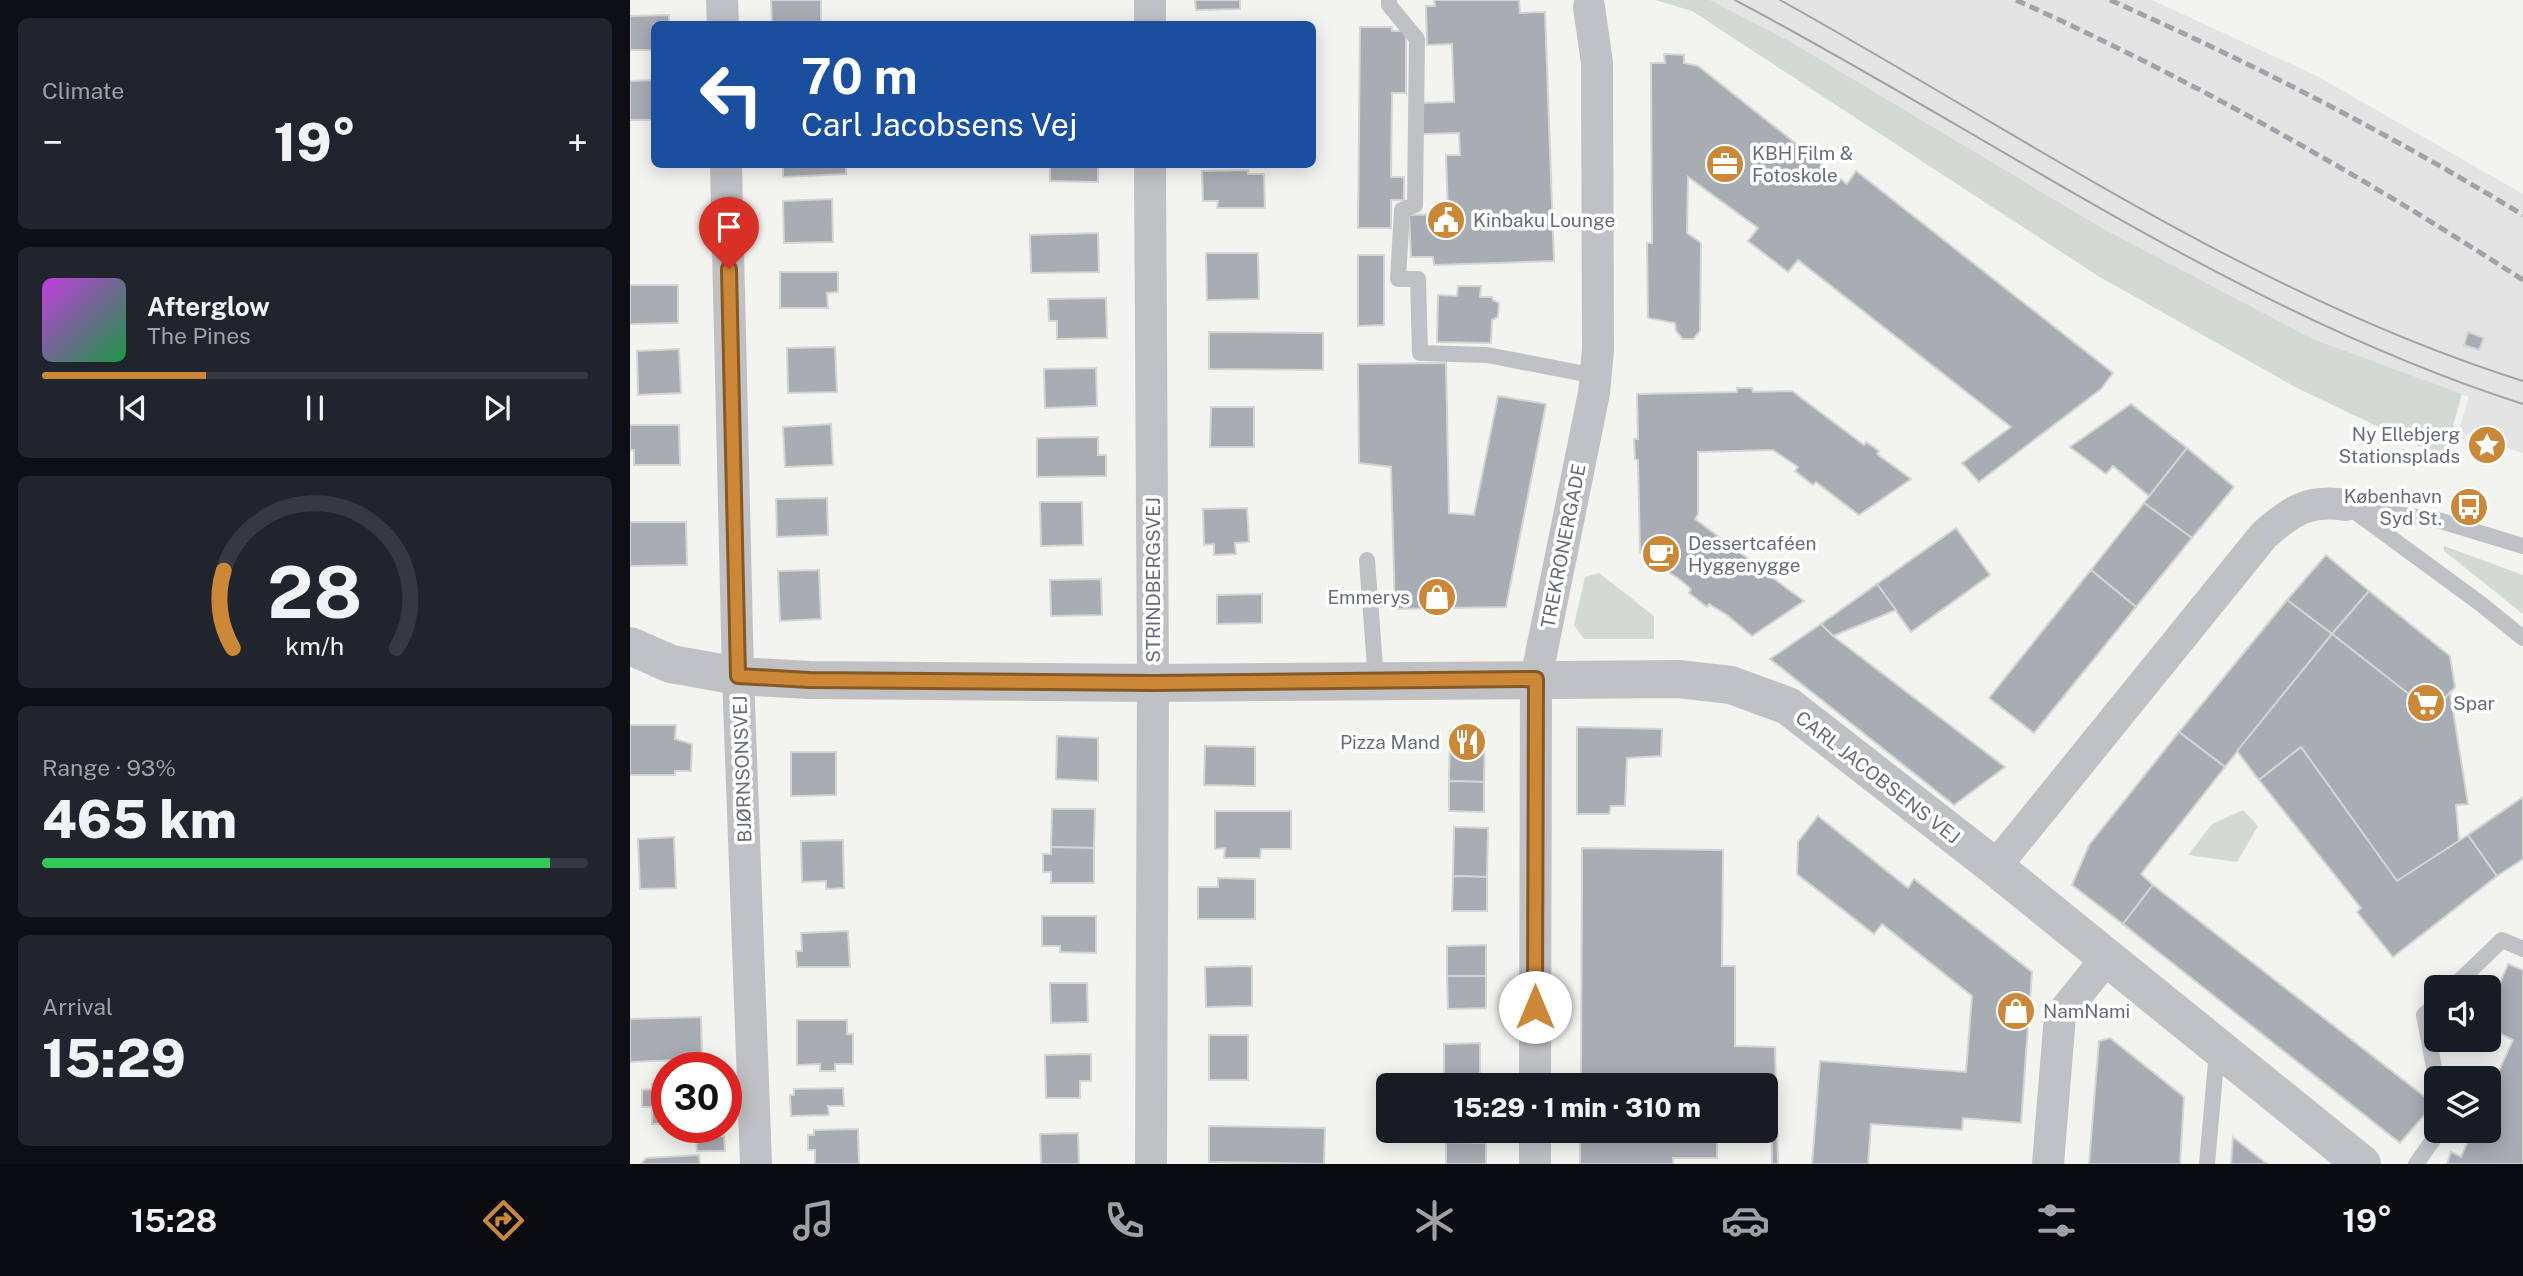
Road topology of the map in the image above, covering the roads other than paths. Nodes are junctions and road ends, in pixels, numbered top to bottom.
1 (722, 0) edge
2 (1150, 0) edge
3 (1389, 0) edge
4 (1589, 7) dead end
5 (723, 21) edge
6 (1150, 21) edge
7 (726, 168) edge
8 (1150, 168) edge
9 (1596, 376) junction
10 (2346, 505) junction
11 (2523, 546) edge
12 (1367, 560) dead end
13 (2523, 638) edge
14 (630, 646) edge
15 (738, 676) junction
16 (1536, 679) junction
17 (1376, 680) junction
18 (1153, 683) junction
19 (1995, 867) junction
20 (2523, 948) edge
21 (2106, 959) junction
22 (2465, 975) edge
23 (2217, 1049) junction
24 (1535, 1073) edge
25 (1535, 1143) edge
26 (2431, 1143) edge
27 (755, 1164) edge
28 (1151, 1164) edge
29 (1535, 1164) edge
30 (2048, 1164) edge
31 (2207, 1164) edge
32 (2362, 1164) edge
33 (2416, 1164) edge

1 - 5 street
2 - 6 street
3 - 9 lane
4 - 9 street, TREKRONERGADE
7 - 15 street, BJØRNSONSVEJ
8 - 18 street, STRINDBERGSVEJ
9 - 16 street, TREKRONERGADE
10 - 11 lane
10 - 13 lane
10 - 19 street
12 - 17 lane
14 - 15 street, CARL JACOBSENS VEJ
15 - 18 street, CARL JACOBSENS VEJ
15 - 27 street, BJØRNSONSVEJ
16 - 17 street, CARL JACOBSENS VEJ
16 - 19 street, CARL JACOBSENS VEJ
16 - 24 street, TREKRONERGADE
17 - 18 street, CARL JACOBSENS VEJ
18 - 28 street, STRINDBERGSVEJ
19 - 21 street, CARL JACOBSENS VEJ
20 - 22 lane
21 - 23 street, CARL JACOBSENS VEJ
21 - 30 street
23 - 31 lane
23 - 32 street, CARL JACOBSENS VEJ
25 - 29 street
26 - 33 lane

